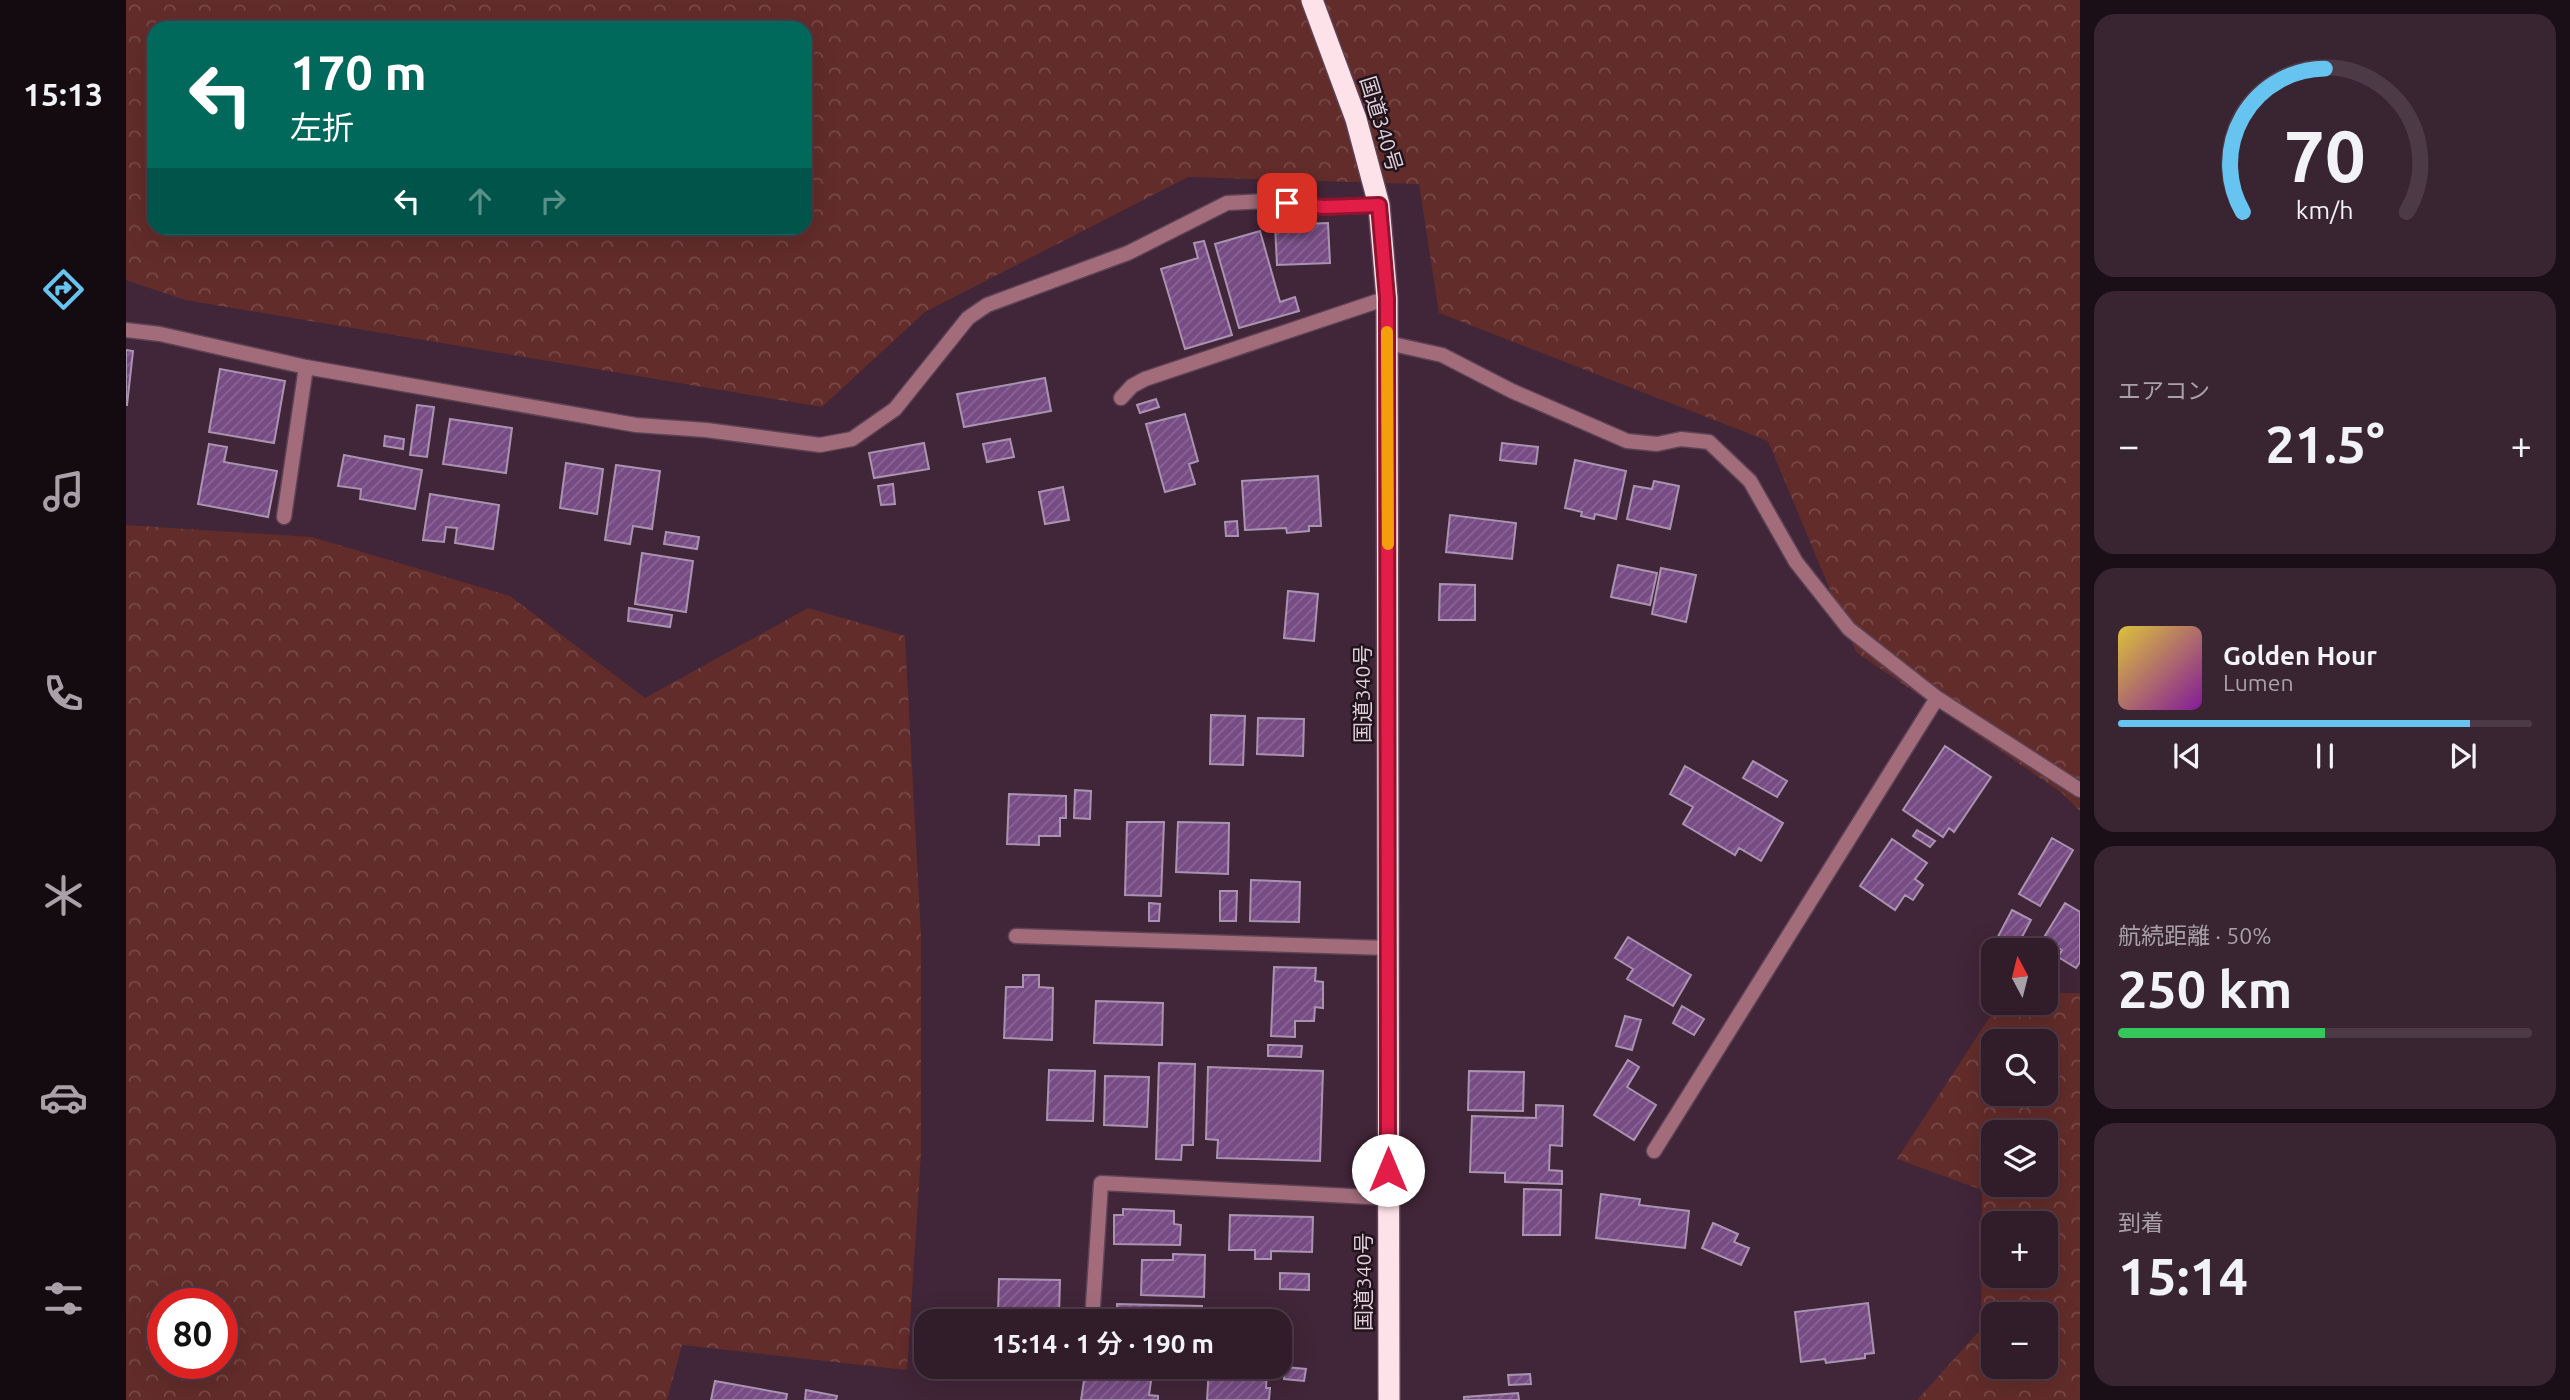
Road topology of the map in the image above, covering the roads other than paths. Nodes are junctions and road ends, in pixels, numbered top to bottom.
1 (1312, 0) edge
2 (1379, 205) junction
3 (1387, 298) junction
4 (126, 330) edge
5 (1388, 343) junction
6 (306, 367) junction
7 (1121, 398) dead end
8 (284, 517) dead end
9 (1937, 698) junction
10 (2080, 790) edge
11 (1016, 936) dead end
12 (1387, 948) junction
13 (1654, 1151) dead end
14 (1388, 1198) junction
15 (1092, 1309) edge
16 (1389, 1400) edge

1 - 2 highway, 国道340号
2 - 3 highway, 国道340号
2 - 6 street
3 - 5 highway, 国道340号
3 - 7 street
4 - 6 street
5 - 9 street
5 - 12 highway, 国道340号
6 - 8 street
9 - 10 street
9 - 13 street
11 - 12 street
12 - 14 highway, 国道340号
14 - 15 street
14 - 16 highway, 国道340号

